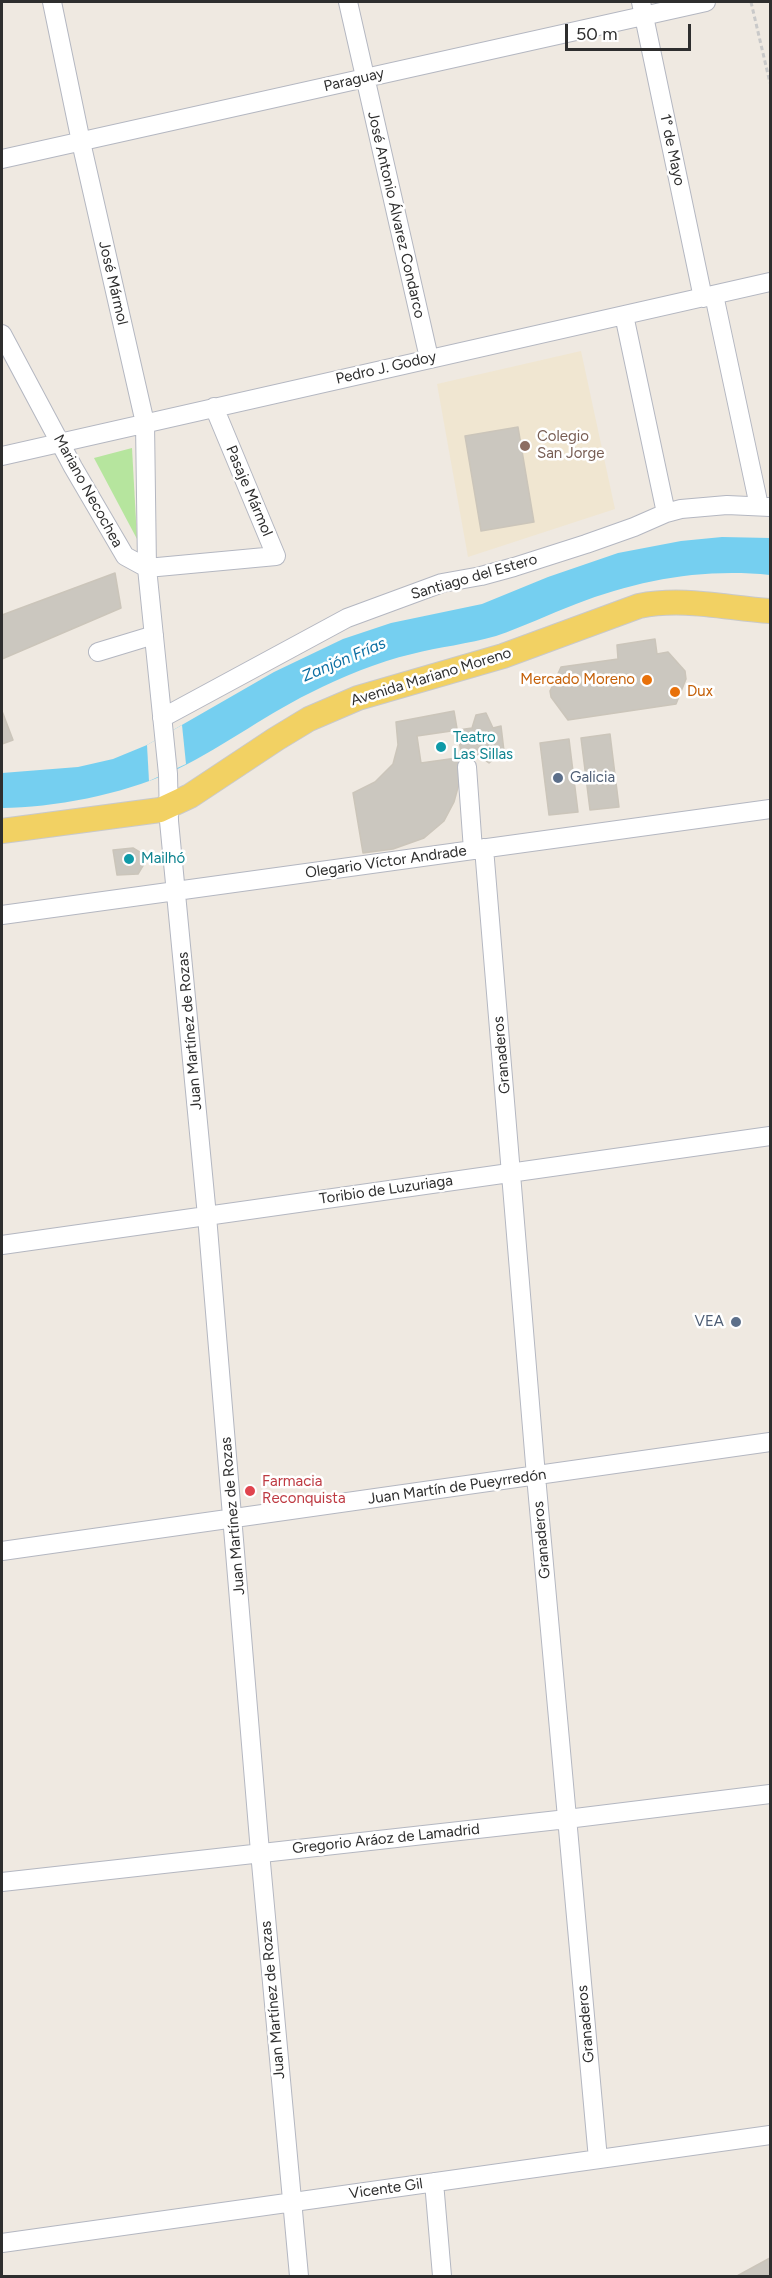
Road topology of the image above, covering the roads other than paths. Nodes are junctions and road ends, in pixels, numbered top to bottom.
1 (52, 2) edge
2 (348, 2) edge
3 (706, 2) edge
4 (642, 8) edge
5 (364, 78) junction
6 (81, 142) junction
7 (2, 159) edge
8 (771, 282) edge
9 (708, 296) junction
10 (624, 315) junction
11 (2, 334) edge
12 (429, 358) junction
13 (214, 407) junction
14 (145, 423) junction
15 (60, 442) junction
16 (2, 456) edge
17 (765, 507) edge
18 (666, 513) junction
19 (147, 568) junction
20 (738, 609) junction
21 (771, 611) edge
22 (771, 622) edge
23 (154, 635) junction
24 (98, 652) dead end
25 (163, 727) junction
26 (466, 767) dead end
27 (168, 807) junction
28 (771, 808) edge
29 (2, 831) edge
30 (479, 849) junction
31 (177, 891) junction
32 (2, 915) edge
33 (771, 1136) edge
34 (511, 1172) junction
35 (207, 1216) junction
36 (2, 1245) edge
37 (771, 1442) edge
38 (536, 1476) junction
39 (233, 1518) junction
40 (2, 1551) edge
41 (771, 1794) edge
42 (567, 1820) junction
43 (260, 1852) junction
44 (2, 1882) edge
45 (771, 2135) edge
46 (598, 2159) junction
47 (434, 2182) junction
48 (292, 2202) junction
49 (2, 2243) edge
50 (300, 2277) edge
51 (442, 2277) edge

1 - 6 street, José Mármol
2 - 5 street, José Antonio Álvarez Condarco
3 - 4 street, Paraguay
4 - 5 street, Paraguay
4 - 9 street, 1° de Mayo
5 - 6 street, Paraguay
5 - 12 street, José Antonio Álvarez Condarco
6 - 7 street, Paraguay
6 - 14 street, José Mármol
8 - 9 street, Pedro J. Godoy
9 - 10 street, Pedro J. Godoy
9 - 17 street, 1° de Mayo
10 - 12 street, Pedro J. Godoy
10 - 18 street
11 - 15 street, Mariano Necochea
12 - 13 street, Pedro J. Godoy
13 - 14 street, Pedro J. Godoy
13 - 19 street, Pasaje Mármol
14 - 15 street, Pedro J. Godoy
14 - 19 street, José Mármol
15 - 16 street, Pedro J. Godoy
15 - 19 street, Mariano Necochea
17 - 18 street, Santiago del Estero
18 - 25 street, Santiago del Estero
19 - 23 street
20 - 21 main road, Avenida Mariano Moreno
20 - 22 main road, Avenida Mariano Moreno
20 - 27 main road, Avenida Mariano Moreno
23 - 24 street
23 - 25 street
25 - 27 street, Juan Martínez de Rozas
26 - 30 street, Granaderos
27 - 29 main road, Avenida Mariano Moreno
27 - 31 street, Juan Martínez de Rozas
28 - 30 street, Olegario Víctor Andrade
30 - 31 street, Olegario Víctor Andrade
30 - 34 street, Granaderos
31 - 32 street, Olegario Víctor Andrade
31 - 35 street, Juan Martínez de Rozas
33 - 34 street, Toribio de Luzuriaga
34 - 35 street, Toribio de Luzuriaga
34 - 38 street, Granaderos
35 - 36 street, Toribio de Luzuriaga
35 - 39 street, Juan Martínez de Rozas
37 - 38 street, Juan Martín de Pueyrredón
38 - 39 street, Juan Martín de Pueyrredón
38 - 42 street, Granaderos
39 - 40 street, Juan Martín de Pueyrredón
39 - 43 street, Juan Martínez de Rozas
41 - 42 street, Gregorio Aráoz de Lamadrid
42 - 43 street, Gregorio Aráoz de Lamadrid
42 - 46 street, Granaderos
43 - 44 street, Gregorio Aráoz de Lamadrid
43 - 48 street, Juan Martínez de Rozas
45 - 46 street, Vicente Gil
46 - 47 street, Vicente Gil
47 - 48 street, Vicente Gil
47 - 51 street
48 - 49 street, Vicente Gil
48 - 50 street, Juan Martínez de Rozas

